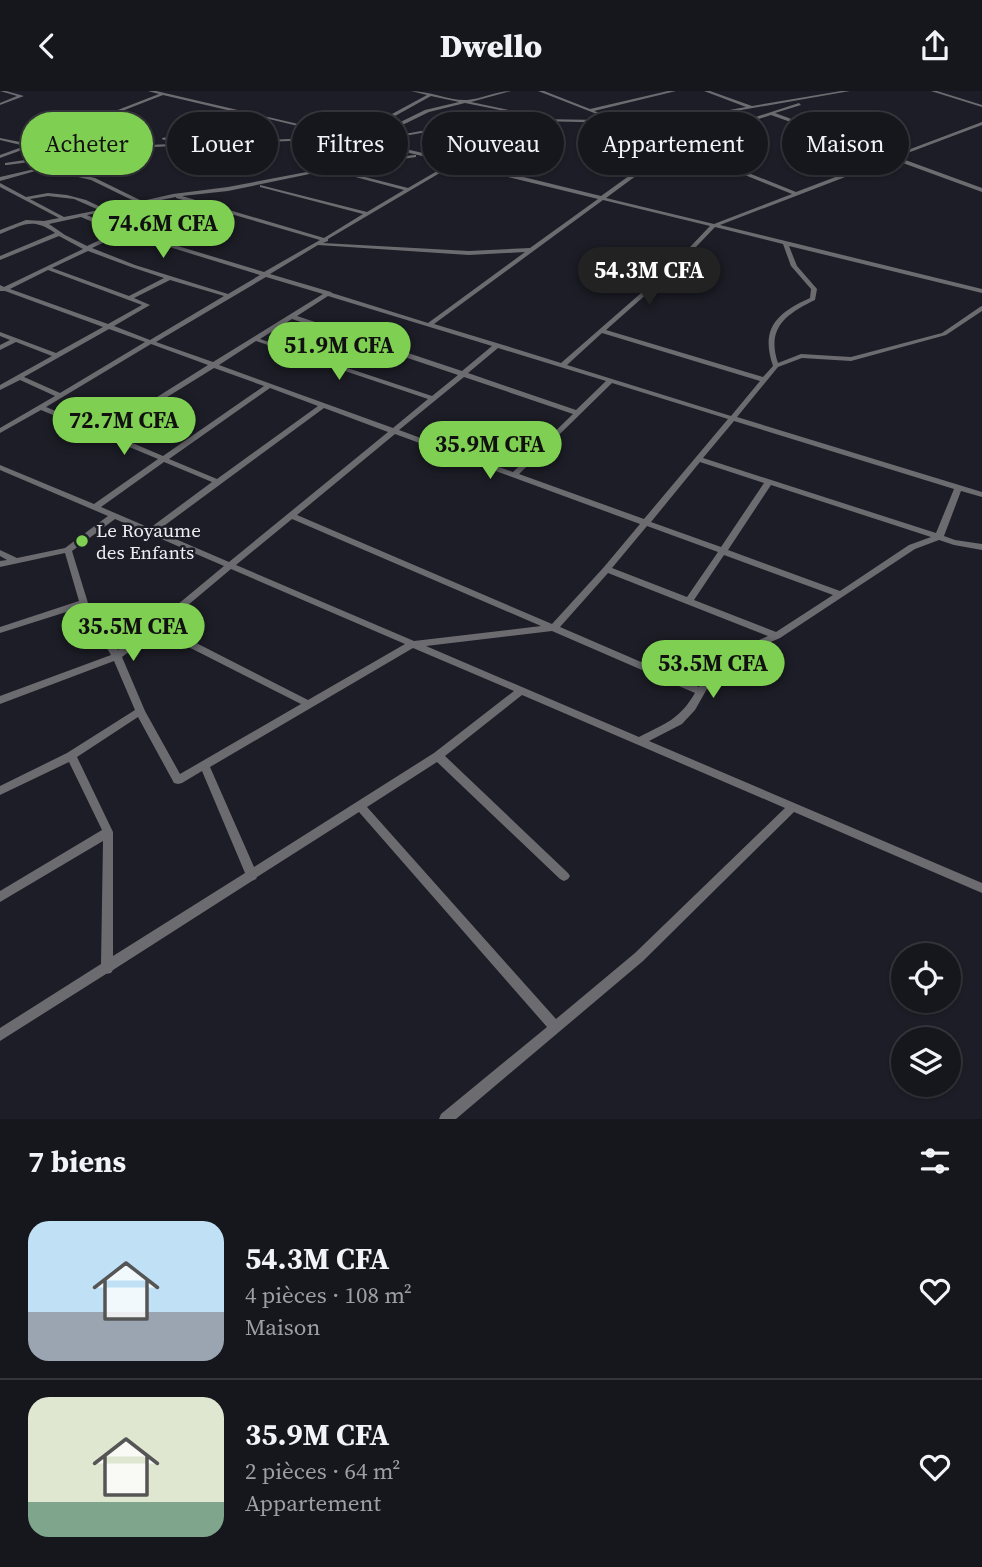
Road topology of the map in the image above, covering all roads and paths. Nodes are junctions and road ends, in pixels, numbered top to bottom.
1 (1, 91) edge
2 (150, 91) edge
3 (171, 91) edge
4 (413, 91) edge
5 (438, 91) edge
6 (509, 91) edge
7 (540, 91) edge
8 (674, 91) edge
9 (706, 91) edge
10 (841, 91) edge
11 (848, 91) edge
12 (933, 91) edge
13 (834, 93) junction
14 (163, 94) junction
15 (431, 95) junction
16 (464, 102) junction
17 (0, 104) edge
18 (982, 106) edge
19 (751, 107) junction
20 (589, 110) junction
21 (117, 112) edge
22 (236, 112) edge
23 (399, 112) edge
24 (513, 112) edge
25 (594, 112) edge
26 (723, 112) edge
27 (769, 113) junction
28 (782, 118) edge
29 (408, 120) edge
30 (982, 123) edge
31 (0, 139) edge
32 (292, 139) edge
33 (21, 144) edge
34 (153, 144) edge
35 (21, 149) edge
36 (909, 151) edge
37 (408, 153) edge
38 (3, 156) edge
39 (420, 156) joint
40 (408, 158) edge
41 (21, 163) edge
42 (7, 164) junction
43 (909, 164) edge
44 (21, 174) edge
45 (75, 175) edge
46 (304, 175) edge
47 (350, 175) edge
48 (435, 175) edge
49 (499, 175) edge
50 (636, 175) edge
51 (749, 175) edge
52 (846, 175) edge
53 (9, 177) junction
54 (0, 179) edge
55 (257, 184) junction
56 (0, 185) edge
57 (410, 190) junction
58 (982, 190) edge
59 (796, 194) junction
60 (173, 195) junction
61 (28, 198) junction
62 (603, 200) junction
63 (140, 202) junction
64 (104, 210) junction
65 (369, 214) junction
66 (82, 215) junction
67 (64, 219) junction
68 (44, 223) junction
69 (713, 226) junction
70 (126, 230) junction
71 (0, 232) edge
72 (58, 234) junction
73 (323, 242) junction
74 (786, 244) junction
75 (87, 249) junction
76 (534, 250) junction
77 (0, 258) edge
78 (47, 268) junction
79 (268, 274) junction
80 (170, 277) junction
81 (2, 289) edge
82 (982, 291) edge
83 (329, 293) junction
84 (230, 296) junction
85 (130, 298) junction
86 (982, 308) edge
87 (291, 316) junction
88 (430, 324) junction
89 (110, 327) junction
90 (601, 331) junction
91 (0, 334) edge
92 (255, 339) junction
93 (15, 340) junction
94 (150, 342) junction
95 (498, 345) junction
96 (0, 348) edge
97 (57, 356) junction
98 (563, 365) junction
99 (212, 366) junction
100 (776, 366) junction
101 (463, 374) junction
102 (19, 377) junction
103 (611, 380) junction
104 (764, 380) junction
105 (268, 386) junction
106 (0, 388) edge
107 (61, 396) junction
108 (433, 399) junction
109 (323, 405) junction
110 (41, 407) junction
111 (578, 413) junction
112 (733, 418) junction
113 (0, 431) edge
114 (395, 431) junction
115 (104, 433) junction
116 (163, 458) junction
117 (698, 459) junction
118 (0, 467) edge
119 (514, 475) junction
120 (218, 482) junction
121 (769, 482) junction
122 (958, 488) junction
123 (982, 495) edge
124 (94, 507) junction
125 (114, 516) junction
126 (292, 516) junction
127 (646, 523) junction
128 (150, 531) junction
129 (939, 537) junction
130 (982, 547) edge
131 (68, 550) junction
132 (723, 551) junction
133 (0, 553) edge
134 (16, 561) junction
135 (0, 564) edge
136 (231, 566) junction
137 (607, 569) junction
138 (840, 594) junction
139 (689, 601) junction
140 (85, 603) junction
141 (157, 627) junction
142 (554, 628) junction
143 (0, 630) edge
144 (778, 636) junction
145 (413, 644) junction
146 (117, 656) junction
147 (521, 691) junction
148 (700, 691) junction
149 (0, 700) edge
150 (308, 704) junction
151 (140, 711) junction
152 (639, 741) junction
153 (71, 756) junction
154 (438, 756) junction
155 (204, 765) junction
156 (0, 791) edge
157 (360, 806) junction
158 (793, 807) junction
159 (108, 832) junction
160 (252, 876) junction
161 (564, 876) dead end
162 (982, 888) edge
163 (0, 898) edge
164 (107, 969) junction
165 (555, 1027) junction
166 (0, 1035) edge
167 (446, 1119) edge

1 - 17 street
2 - 14 street
3 - 14 street
4 - 15 street
5 - 15 street
6 - 16 street
7 - 20 street
8 - 20 street
9 - 19 street
10 - 13 street
11 - 13 street
12 - 18 street
13 - 19 street
13 - 27 street
14 - 21 street
14 - 22 street
15 - 16 street
15 - 23 street
16 - 24 street
16 - 29 street
19 - 26 street
19 - 27 street
20 - 25 street
27 - 28 street
30 - 36 street
31 - 33 street
32 - 34 street
35 - 38 street
37 - 39 street
38 - 42 street
39 - 40 street
41 - 42 street
42 - 53 street
43 - 58 street
44 - 53 street
45 - 63 street
46 - 55 street
47 - 57 street
48 - 57 street
49 - 62 street
50 - 62 street
51 - 59 street
52 - 59 street
53 - 54 street
55 - 60 street
55 - 65 street
56 - 61 street
57 - 65 street
59 - 69 street
60 - 63 street
60 - 73 street
61 - 64 street
61 - 67 street
62 - 69 street
62 - 76 street
63 - 64 street
64 - 66 street
65 - 73 street
66 - 67 street
66 - 70 street
67 - 68 street
68 - 71 street
68 - 72 street
69 - 74 street
69 - 90 street
70 - 75 street
70 - 79 street
72 - 75 street
72 - 77 street
73 - 76 street
73 - 79 street
74 - 82 street
74 - 100 street
75 - 78 street
75 - 80 street
76 - 88 street
78 - 81 street
78 - 85 street
79 - 83 street
79 - 84 street
80 - 84 street
80 - 85 street
81 - 89 street
83 - 87 street
83 - 88 street
84 - 94 street
85 - 89 street
86 - 100 street
87 - 92 street
87 - 101 street
88 - 95 street
89 - 94 street
89 - 97 street
90 - 98 street
90 - 104 street
91 - 93 street
92 - 99 street
92 - 108 street
93 - 96 street
93 - 97 street
94 - 99 street
94 - 107 street
95 - 98 street
95 - 101 street
97 - 102 street
98 - 103 street
99 - 105 street
99 - 115 street
100 - 104 street
101 - 108 street
101 - 111 street
102 - 106 street
102 - 107 street
103 - 111 street
103 - 112 street
104 - 112 street
105 - 109 street
105 - 116 street
107 - 110 street
108 - 114 street
109 - 114 street
109 - 120 street
110 - 113 street
110 - 115 street
111 - 119 street
112 - 117 street
112 - 122 street
114 - 119 street
114 - 126 street
115 - 116 street
116 - 120 street
116 - 124 street
117 - 121 street
117 - 127 street
118 - 124 street
119 - 127 street
120 - 128 street
121 - 129 street
121 - 132 street
122 - 123 street
122 - 129 street
124 - 125 street
125 - 128 street
125 - 131 street
126 - 136 street
126 - 142 street
127 - 132 street
127 - 137 street
128 - 136 street
129 - 130 street
129 - 138 street
131 - 134 street
131 - 140 street
132 - 138 street
132 - 139 street
133 - 134 street
134 - 135 street
136 - 141 street
136 - 145 street
137 - 139 street
137 - 142 street
138 - 144 street
139 - 144 street
140 - 143 street
140 - 146 street
141 - 146 street
141 - 150 street
142 - 145 street
142 - 148 street
144 - 148 street
145 - 147 street
145 - 150 street
146 - 149 street
146 - 151 street
147 - 152 street
147 - 154 street
148 - 152 street
150 - 155 street
151 - 153 street
151 - 155 street
152 - 158 street
153 - 156 street
153 - 159 street
154 - 157 street
154 - 161 street
155 - 160 street
157 - 160 street
157 - 165 street
158 - 162 street
158 - 165 street
159 - 163 street
159 - 164 street
160 - 164 street
164 - 166 street
165 - 167 street

